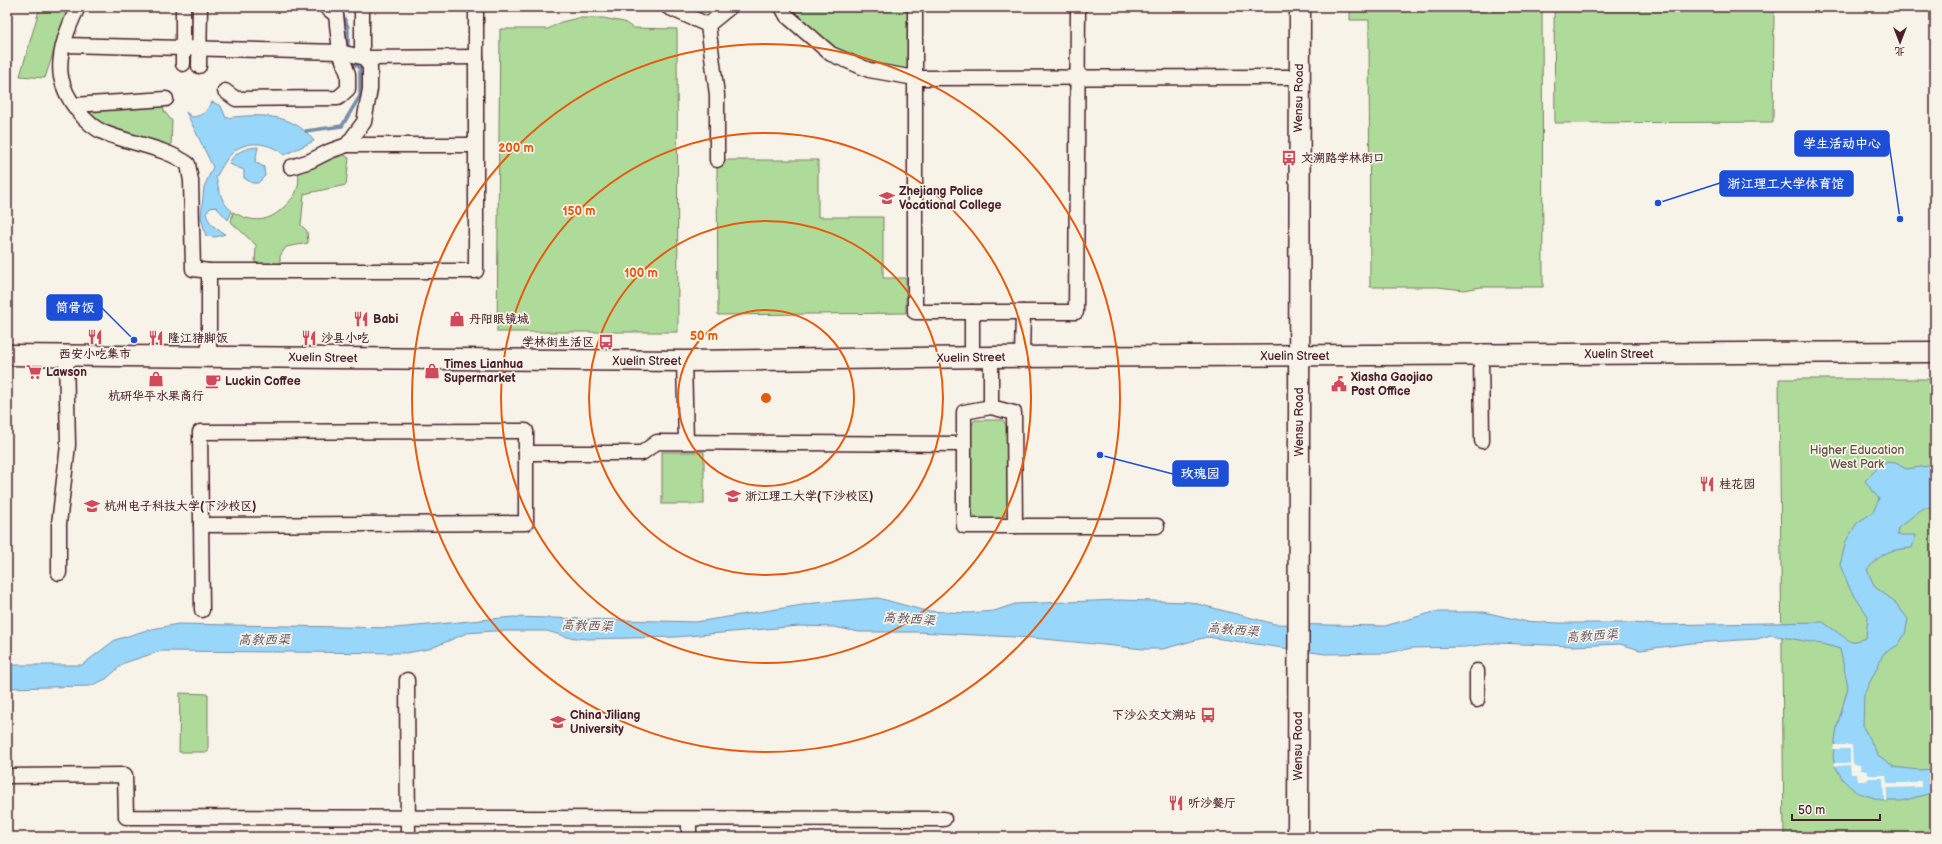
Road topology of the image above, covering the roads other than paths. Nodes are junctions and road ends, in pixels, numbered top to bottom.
1 (78, 7) edge
2 (183, 7) edge
3 (200, 7) edge
4 (326, 7) edge
5 (362, 7) edge
6 (476, 7) edge
7 (668, 7) edge
8 (730, 7) edge
9 (782, 7) edge
10 (916, 7) edge
11 (1078, 7) edge
12 (1300, 7) edge
13 (708, 25) junction
14 (64, 45) junction
15 (182, 48) junction
16 (199, 48) junction
17 (340, 52) junction
18 (361, 57) junction
19 (476, 57) junction
20 (183, 64) dead end
21 (199, 66) dead end
22 (1299, 76) junction
23 (916, 78) junction
24 (1078, 78) junction
25 (225, 91) dead end
26 (166, 99) dead end
27 (74, 105) junction
28 (347, 145) junction
29 (476, 145) junction
30 (717, 160) dead end
31 (291, 167) dead end
32 (209, 271) junction
33 (972, 312) junction
34 (1023, 312) junction
35 (1935, 352) edge
36 (7, 355) edge
37 (66, 355) junction
38 (1481, 355) junction
39 (1298, 356) junction
40 (209, 357) junction
41 (1022, 357) junction
42 (982, 358) junction
43 (684, 361) junction
44 (991, 407) junction
45 (1482, 441) dead end
46 (686, 442) junction
47 (963, 444) junction
48 (526, 453) junction
49 (201, 525) junction
50 (1015, 526) junction
51 (1157, 526) dead end
52 (59, 572) dead end
53 (202, 610) dead end
54 (1477, 671) dead end
55 (407, 680) dead end
56 (1477, 700) dead end
57 (7, 776) edge
58 (408, 817) junction
59 (689, 819) junction
60 (944, 819) dead end
61 (408, 837) edge
62 (689, 837) edge
63 (1298, 837) edge

1 - 14 street
2 - 15 street
3 - 16 street
4 - 17 street
5 - 18 street
6 - 19 street
7 - 13 street
8 - 13 street
9 - 23 street
10 - 23 street
11 - 24 street
12 - 22 main road, Wensu Road
13 - 30 street
14 - 15 street
14 - 27 street
15 - 16 street
15 - 20 street
16 - 17 street
16 - 21 street
17 - 18 street
17 - 25 street
18 - 19 street
18 - 28 street
19 - 29 street
22 - 24 street
22 - 39 main road, Wensu Road
23 - 24 street
23 - 33 street
24 - 34 street
26 - 27 street
27 - 32 street
28 - 29 street
28 - 31 street
29 - 32 street
32 - 40 street
33 - 34 street
33 - 42 street
34 - 41 street
35 - 38 main road, Xuelin Street
36 - 37 main road, Xuelin Street
37 - 40 main road, Xuelin Street
37 - 52 street
38 - 39 main road, Xuelin Street
38 - 45 street
39 - 41 main road, Xuelin Street
39 - 63 main road, Wensu Road
40 - 43 main road, Xuelin Street
41 - 42 main road, Xuelin Street
42 - 43 main road, Xuelin Street
42 - 44 street
43 - 46 street
44 - 47 street
44 - 50 street
46 - 47 street
46 - 48 street
47 - 50 street
48 - 49 street
48 - 49 street
49 - 53 street
50 - 51 street
54 - 56 street
55 - 58 street
57 - 58 street
58 - 59 street
58 - 61 street
59 - 60 street
59 - 62 street

